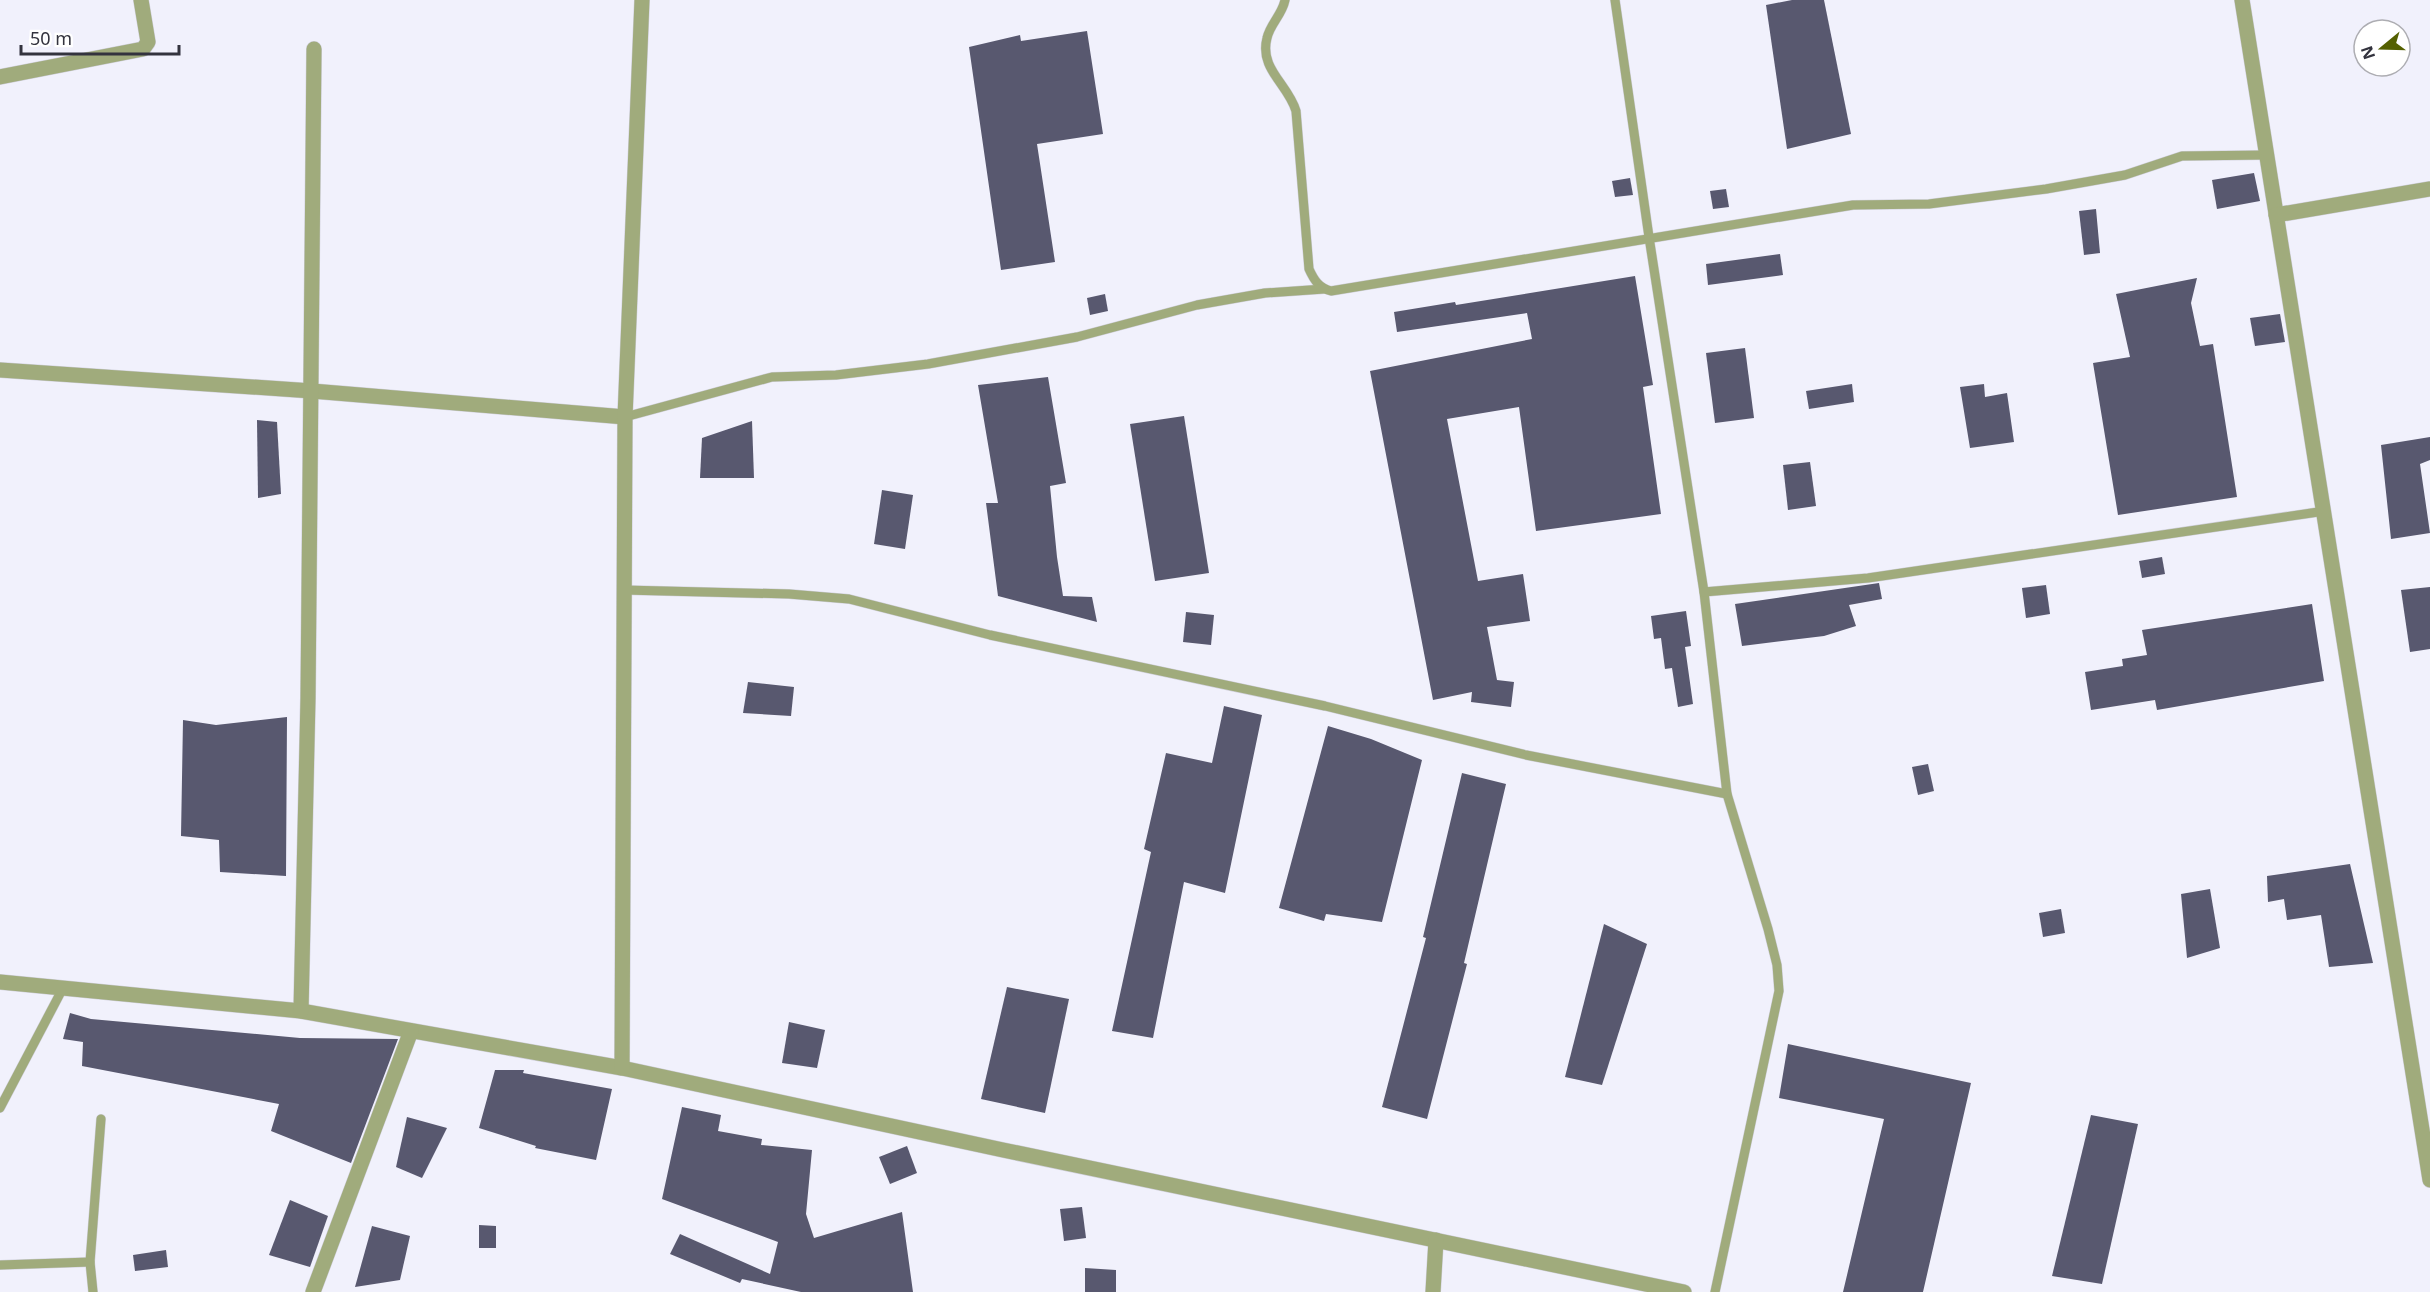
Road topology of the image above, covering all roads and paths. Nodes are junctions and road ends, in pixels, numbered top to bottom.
1 (141, 0) edge
2 (644, 0) edge
3 (1285, 0) edge
4 (1615, 0) edge
5 (2242, 0) edge
6 (314, 49) dead end
7 (0, 77) edge
8 (2267, 155) junction
9 (2430, 189) edge
10 (2276, 215) junction
11 (1649, 237) junction
12 (1324, 289) junction
13 (0, 370) edge
14 (312, 391) junction
15 (625, 417) junction
16 (2325, 511) junction
17 (624, 590) junction
18 (1704, 592) junction
19 (1727, 794) junction
20 (0, 982) edge
21 (63, 988) junction
22 (302, 1011) junction
23 (411, 1031) junction
24 (622, 1068) junction
25 (0, 1108) edge
26 (101, 1119) dead end
27 (2430, 1179) edge
28 (1436, 1240) junction
29 (90, 1262) junction
30 (0, 1265) edge
31 (93, 1292) edge
32 (313, 1292) edge
33 (1433, 1292) edge
34 (1684, 1292) edge
35 (1715, 1292) edge

1 - 7 street
2 - 15 street
3 - 12 lane
4 - 11 lane
5 - 8 street
6 - 14 street
8 - 10 street
8 - 11 lane
9 - 10 street
10 - 16 street
11 - 12 lane
11 - 18 lane
12 - 15 lane
13 - 14 street
14 - 15 street
14 - 22 street
15 - 17 street
16 - 18 lane
16 - 27 street
17 - 19 lane
17 - 24 street
18 - 19 lane
19 - 35 lane
20 - 21 street
21 - 22 street
21 - 25 lane
22 - 23 street
23 - 24 street
23 - 32 street
24 - 28 street
26 - 29 lane
28 - 33 street
28 - 34 street
29 - 30 lane
29 - 31 lane

